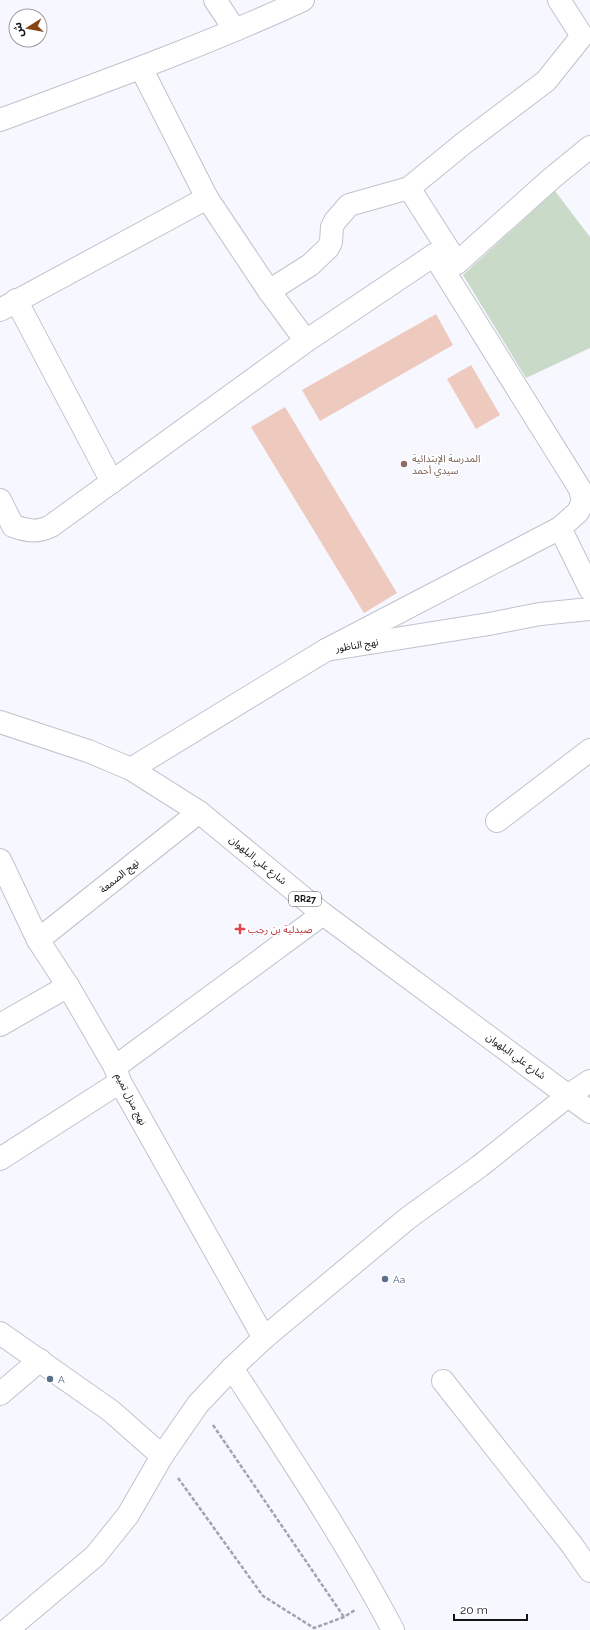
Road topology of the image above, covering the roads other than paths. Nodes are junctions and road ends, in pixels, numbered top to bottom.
1 (215, 0) edge
2 (303, 0) edge
3 (559, 0) edge
4 (235, 30) junction
5 (587, 38) edge
6 (141, 68) junction
7 (0, 120) edge
8 (590, 147) edge
9 (409, 188) junction
10 (207, 198) junction
11 (434, 255) junction
12 (457, 263) junction
13 (269, 291) junction
14 (8, 305) edge
15 (306, 341) junction
16 (112, 482) junction
17 (0, 500) edge
18 (560, 528) junction
19 (7, 531) edge
20 (590, 589) edge
21 (590, 609) edge
22 (326, 650) junction
23 (0, 722) edge
24 (590, 750) edge
25 (131, 769) junction
26 (199, 812) junction
27 (497, 821) dead end
28 (0, 860) edge
29 (323, 914) junction
30 (38, 940) junction
31 (68, 986) junction
32 (0, 1025) edge
33 (118, 1074) junction
34 (590, 1081) edge
35 (569, 1095) junction
36 (590, 1112) edge
37 (0, 1159) edge
38 (0, 1333) edge
39 (264, 1338) junction
40 (40, 1360) junction
41 (232, 1368) junction
42 (443, 1381) dead end
43 (0, 1394) edge
44 (162, 1456) junction
45 (590, 1571) edge
46 (7, 1630) edge
47 (393, 1630) edge

1 - 4 street
2 - 4 street
3 - 5 street
4 - 6 street
5 - 9 street
6 - 7 street
6 - 10 street
8 - 12 street
9 - 12 street
9 - 13 street
10 - 13 street
10 - 14 street
11 - 12 street
11 - 15 street
11 - 18 street
13 - 15 street
14 - 16 street
15 - 16 street
16 - 19 street
17 - 19 street
18 - 20 street
18 - 22 street
21 - 22 street, نهج الناظور
22 - 25 street, نهج الناظور
23 - 25 street, شارع علي البلهوان / RR27
24 - 27 street
25 - 26 street, شارع علي البلهوان / RR27
26 - 29 street, شارع علي البلهوان / RR27
26 - 30 street, نهج الصمعة
28 - 30 street, نهج منزل تميم
29 - 33 street
29 - 35 street, شارع علي البلهوان / RR27
30 - 31 street, نهج منزل تميم
31 - 32 street
31 - 33 street, نهج منزل تميم
33 - 37 street
33 - 39 street, نهج منزل تميم
34 - 35 street
35 - 36 street, شارع علي البلهوان / RR27
35 - 39 street
38 - 40 street
39 - 41 street
40 - 43 street
40 - 44 street
41 - 44 street
41 - 47 street
42 - 45 street
44 - 46 street

